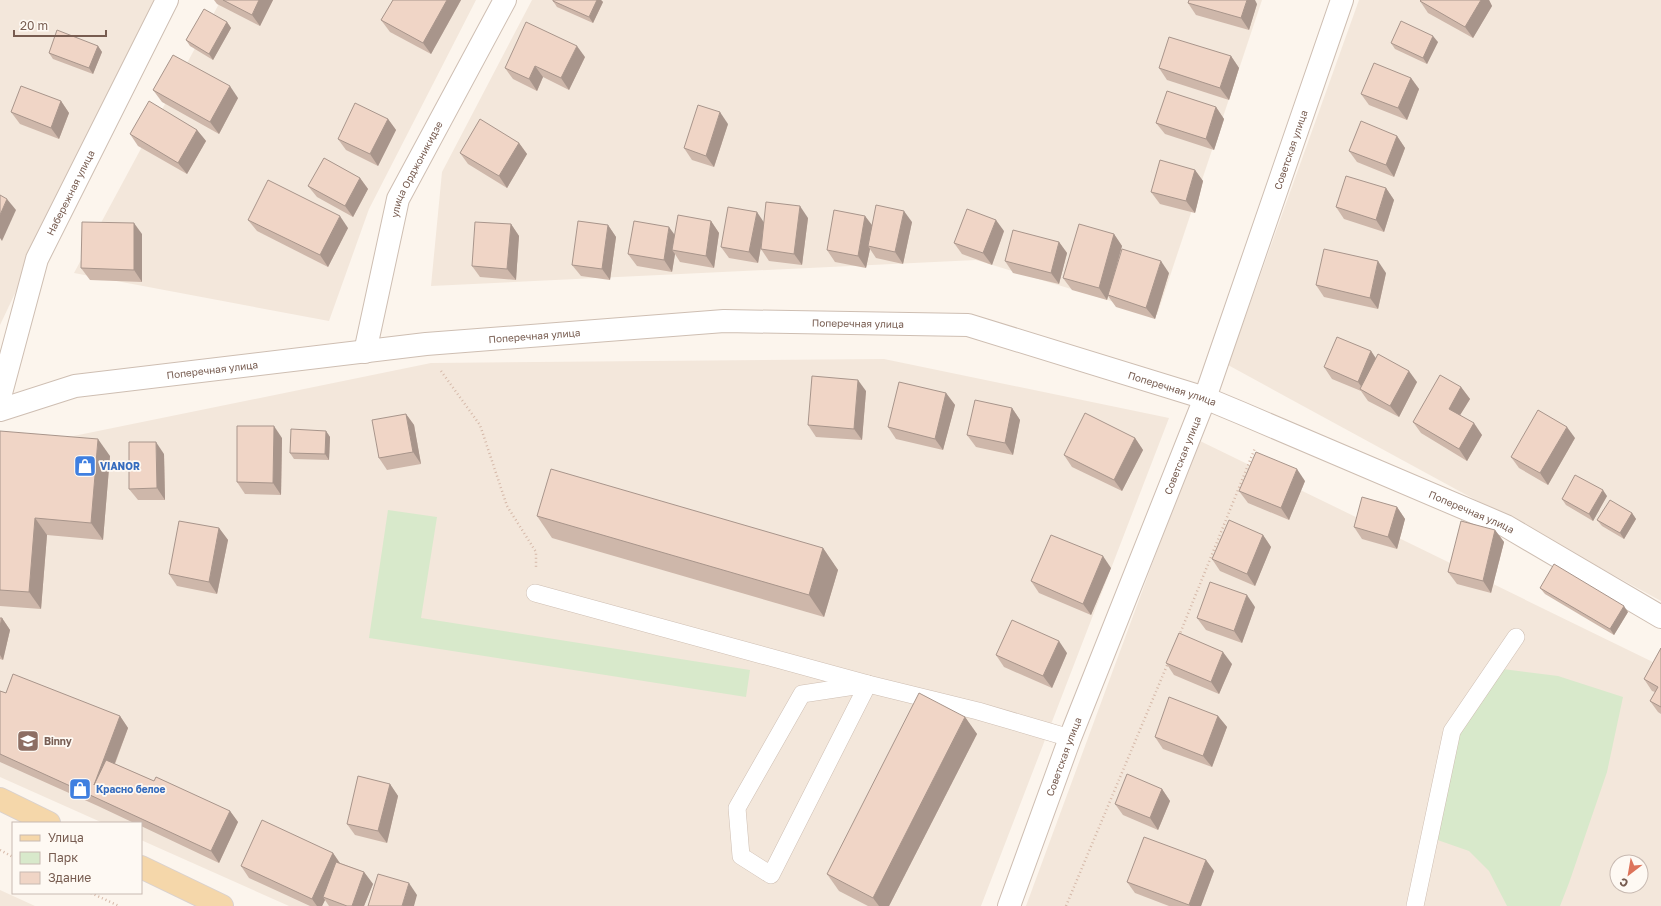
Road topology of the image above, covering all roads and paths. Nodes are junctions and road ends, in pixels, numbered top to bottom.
1 (167, 0) edge
2 (505, 0) edge
3 (1342, 0) edge
4 (426, 344) junction
5 (365, 352) junction
6 (0, 397) edge
7 (1205, 398) junction
8 (0, 410) edge
9 (1265, 423) junction
10 (535, 593) joint
11 (1661, 617) edge
12 (1516, 637) dead end
13 (1178, 638) edge
14 (1169, 660) edge
15 (868, 684) junction
16 (1070, 738) junction
17 (0, 799) edge
18 (47, 822) edge
19 (0, 850) edge
20 (12, 856) edge
21 (142, 867) edge
22 (93, 894) edge
23 (119, 906) edge
24 (222, 906) edge
25 (1009, 906) edge
26 (1066, 906) edge
27 (1415, 906) edge

1 - 6 street, Набережная улица
2 - 5 street, улица Орджоникидзе
3 - 7 street, Советская улица
4 - 5 street, Поперечная улица
4 - 7 street, Поперечная улица
4 - 10 path
5 - 8 street, Поперечная улица
7 - 9 street, Поперечная улица
7 - 16 street, Советская улица
9 - 11 street, Поперечная улица
9 - 13 path
10 - 15 lane
12 - 27 lane
14 - 26 path
15 - 15 lane
15 - 16 lane
16 - 25 street, Советская улица
17 - 18 main road
19 - 20 path
21 - 24 main road
22 - 23 path

